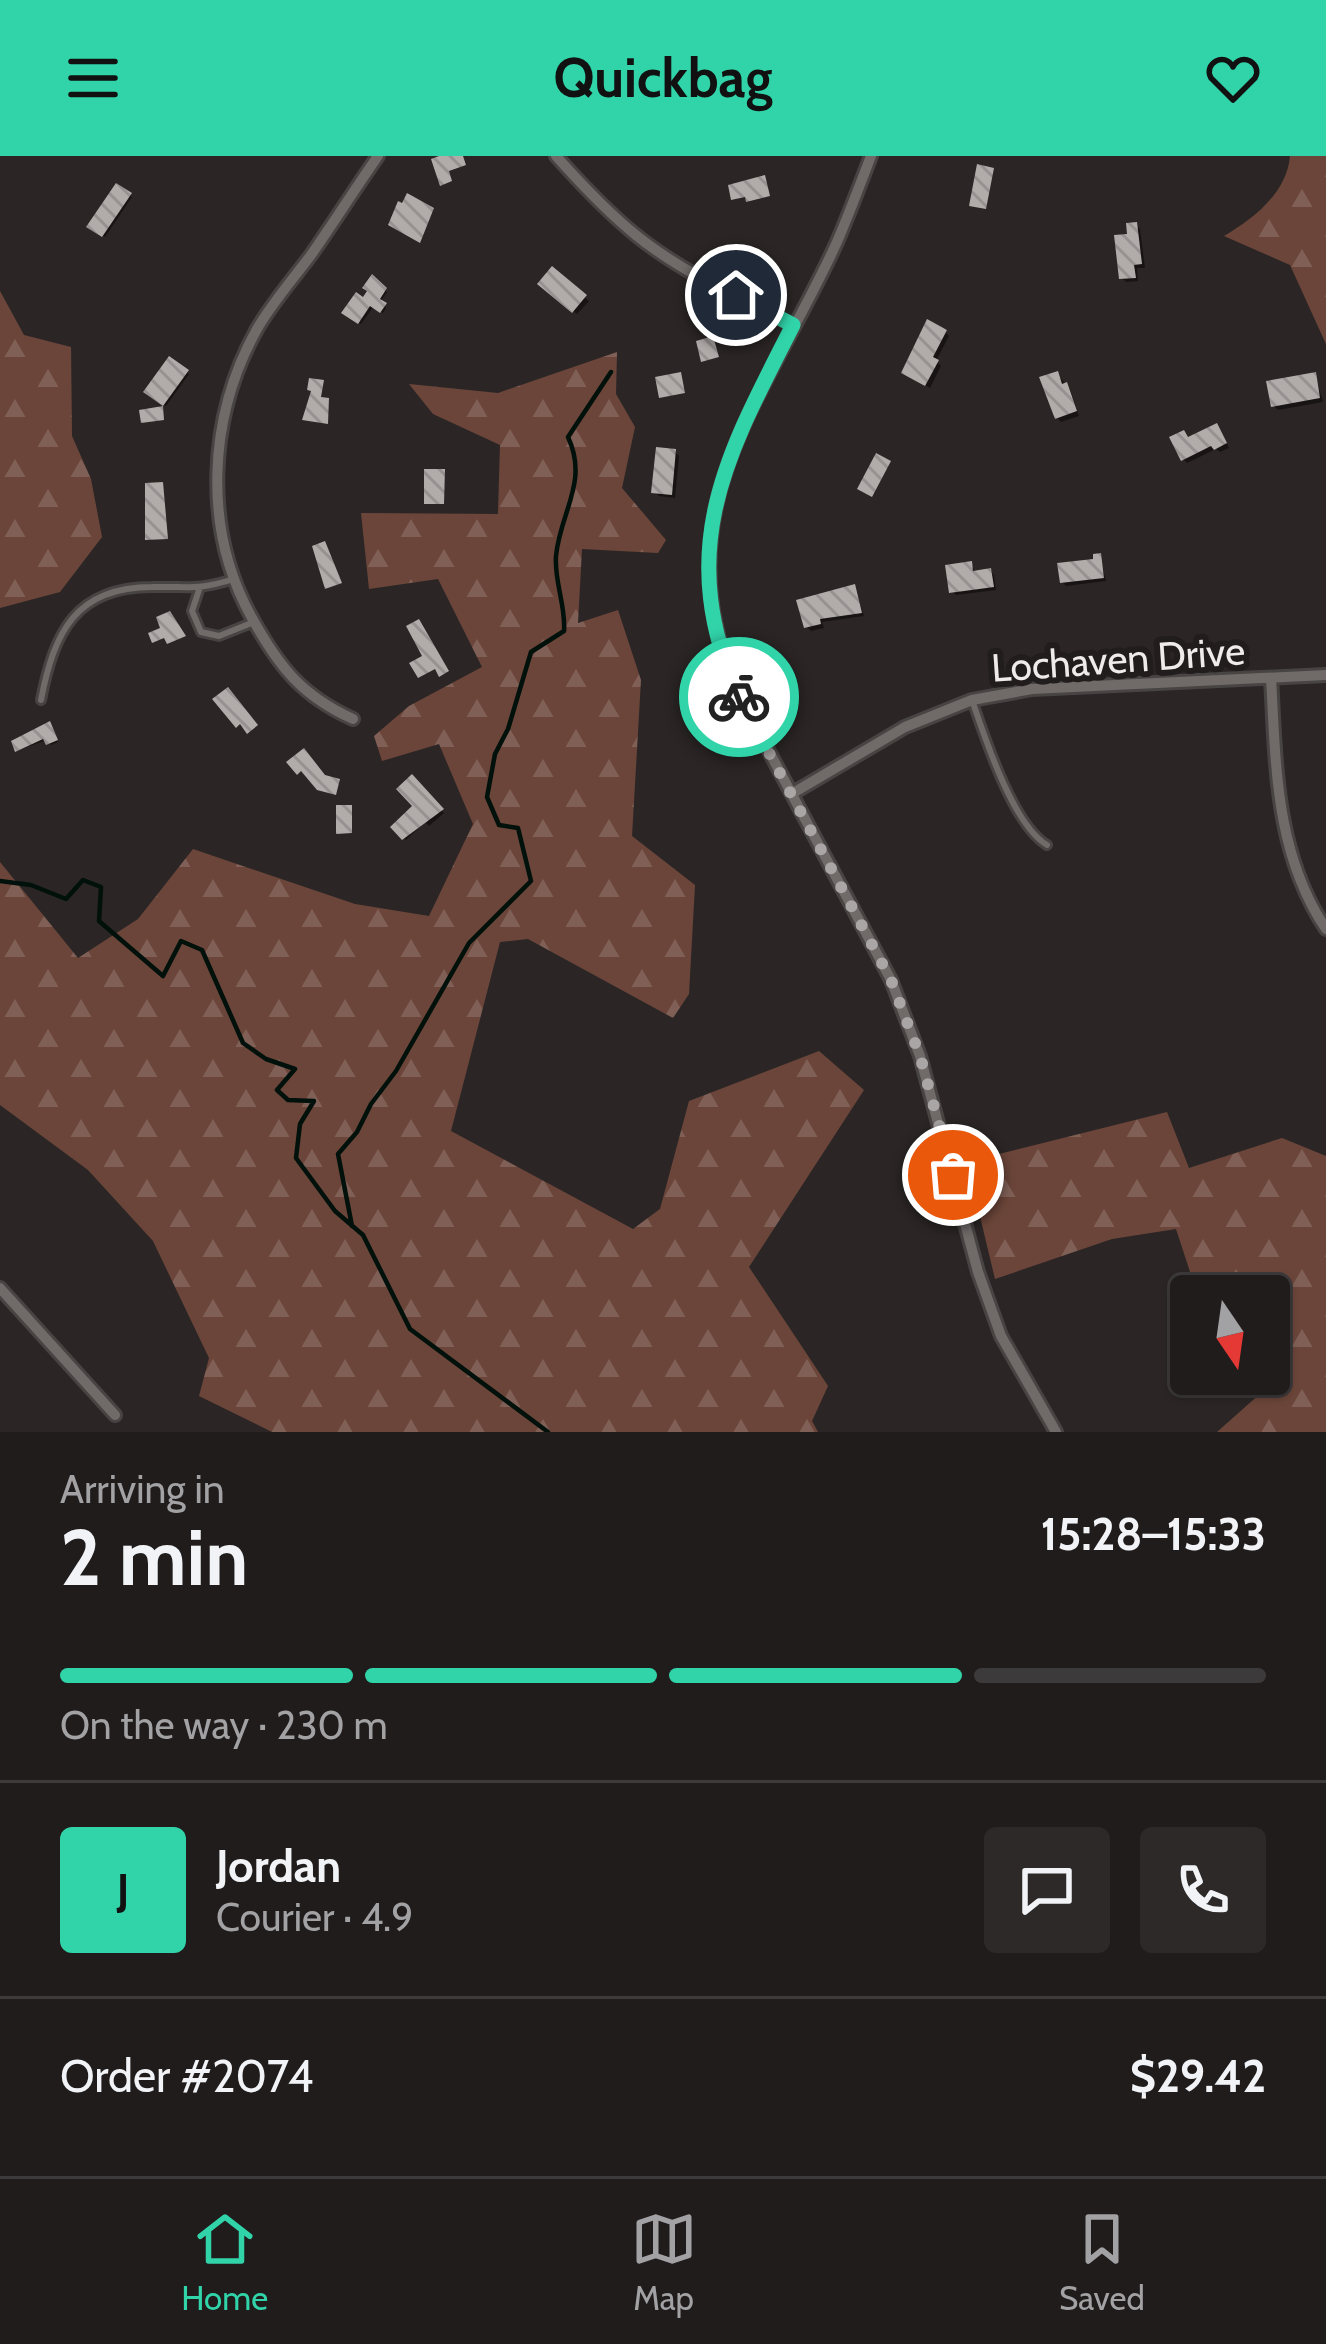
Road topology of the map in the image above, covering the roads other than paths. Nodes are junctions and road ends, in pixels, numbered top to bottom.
1 (378, 156) edge
2 (556, 156) edge
3 (871, 156) edge
4 (793, 325) junction
5 (234, 579) junction
6 (199, 590) junction
7 (254, 622) junction
8 (1326, 675) edge
9 (1271, 678) junction
10 (41, 700) dead end
11 (972, 700) junction
12 (353, 719) dead end
13 (793, 793) junction
14 (1047, 845) dead end
15 (1326, 929) edge
16 (0, 1288) edge
17 (116, 1415) dead end
18 (1056, 1432) edge

1 - 5 street
2 - 4 street
3 - 4 street
4 - 13 street
5 - 6 lane
5 - 7 street
6 - 7 lane
6 - 10 lane
7 - 12 street
8 - 9 street, Lochaven Drive
9 - 11 street, Lochaven Drive
9 - 15 street
11 - 13 street, Lochaven Drive
11 - 14 lane
13 - 18 street
16 - 17 street

